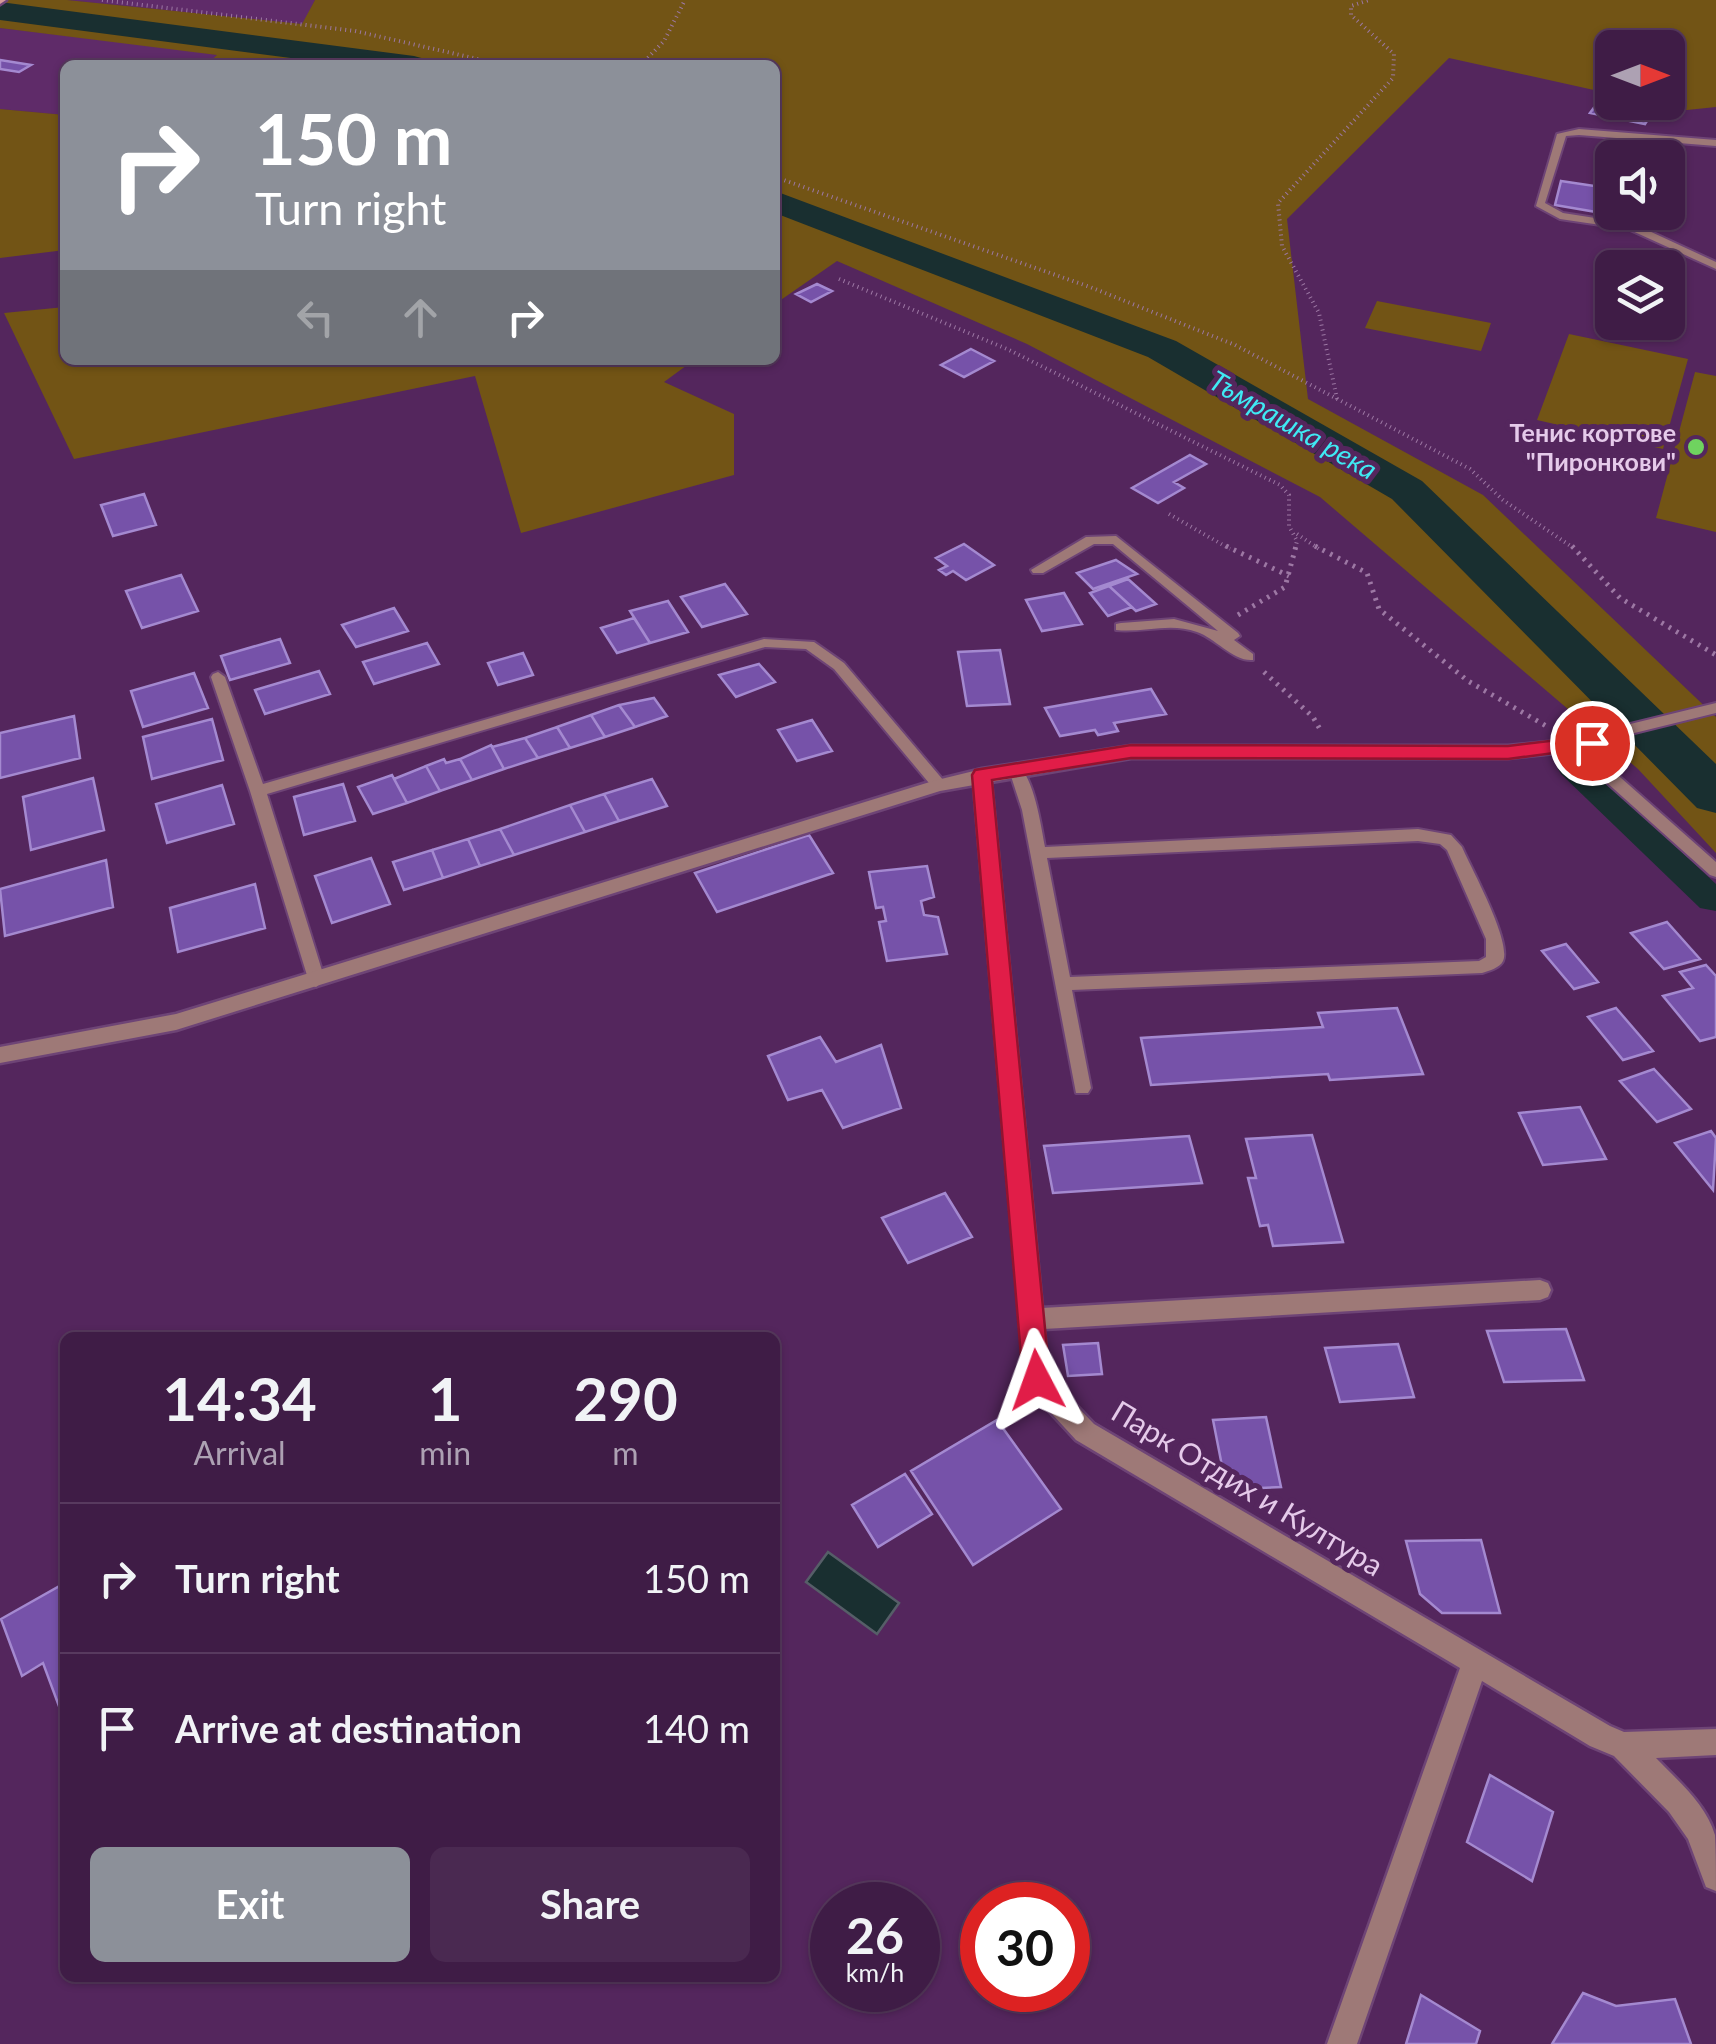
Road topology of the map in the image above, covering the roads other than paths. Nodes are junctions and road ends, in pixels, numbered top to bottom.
1 (1716, 143) edge
2 (1716, 266) edge
3 (1038, 570) dead end
4 (1121, 627) dead end
5 (1233, 636) road end
6 (1248, 657) road end
7 (218, 677) dead end
8 (1716, 708) edge
9 (1610, 734) joint
10 (1572, 744) junction
11 (1017, 770) junction
12 (982, 775) junction
13 (939, 785) junction
14 (258, 792) junction
15 (1038, 853) junction
16 (1716, 871) edge
17 (316, 980) junction
18 (1063, 984) junction
19 (0, 1055) edge
20 (1082, 1088) dead end
21 (1540, 1290) dead end
22 (1032, 1319) junction
23 (1475, 1662) junction
24 (1714, 1742) edge
25 (1624, 1746) junction
26 (1708, 1830) edge
27 (1716, 1878) edge
28 (1342, 2044) edge

1 - 2 lane
3 - 5 lane
4 - 6 lane
7 - 14 lane
8 - 9 lane
9 - 10 street
10 - 11 street
10 - 16 lane
11 - 12 street
11 - 15 lane
12 - 13 street
12 - 22 street, Парк Отдих и Култура
13 - 14 lane
13 - 17 street
14 - 17 lane
15 - 18 lane
15 - 18 lane
17 - 19 street
18 - 20 lane
21 - 22 street
22 - 23 street, Парк Отдих и Култура
23 - 25 street, Парк Отдих и Култура
23 - 28 street
24 - 25 street
25 - 26 street, Парк Отдих и Култура
26 - 27 street, Парк Отдих и Култура

